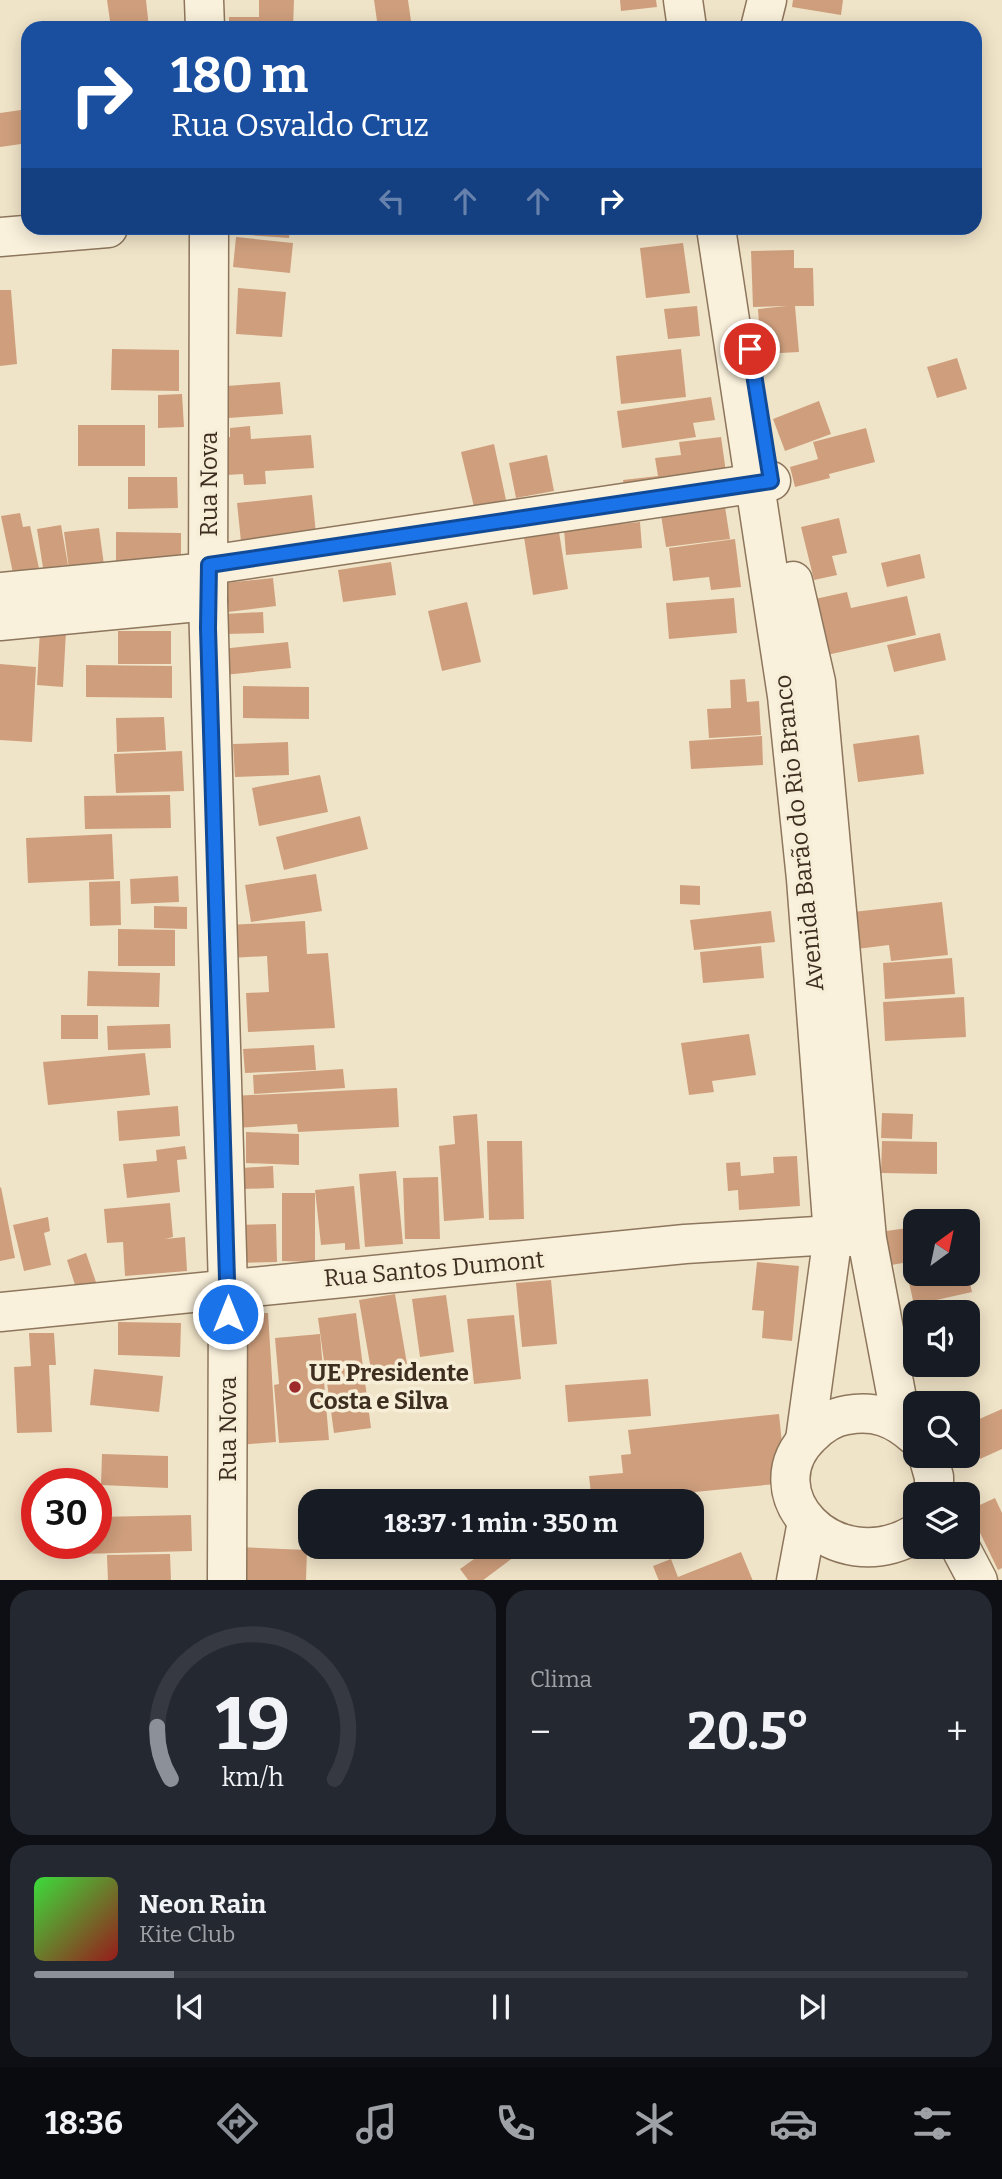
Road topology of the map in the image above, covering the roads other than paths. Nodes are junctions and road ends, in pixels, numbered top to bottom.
1 (204, 0) edge
2 (683, 0) edge
3 (767, 0) edge
4 (205, 21) edge
5 (686, 21) edge
6 (762, 21) edge
7 (24, 235) edge
8 (209, 235) edge
9 (717, 235) edge
10 (735, 235) edge
11 (0, 237) edge
12 (763, 482) junction
13 (208, 579) junction
14 (0, 592) edge
15 (0, 621) edge
16 (850, 1237) junction
17 (228, 1288) junction
18 (0, 1312) edge
19 (903, 1410) edge
20 (903, 1427) edge
21 (805, 1440) junction
22 (806, 1527) junction
23 (903, 1544) edge
24 (967, 1559) edge
25 (857, 1568) edge
26 (227, 1580) edge
27 (796, 1580) edge
28 (978, 1580) edge

1 - 4 street
2 - 5 street
3 - 6 street
7 - 11 street
8 - 13 street, Rua Nova
9 - 12 street, Avenida Barão do Rio Branco
10 - 12 street, Avenida Barão do Rio Branco
12 - 13 street
12 - 16 street, Avenida Barão do Rio Branco
13 - 14 street
13 - 15 street
13 - 17 street, Rua Nova
16 - 17 street, Rua Santos Dumont
16 - 19 street, Avenida Barão do Rio Branco
16 - 21 street, Avenida Barão do Rio Branco
17 - 18 street, Rua Santos Dumont
17 - 26 street, Rua Nova
20 - 21 street
21 - 22 street, Avenida Barão do Rio Branco
22 - 25 street
22 - 27 street
23 - 25 street
24 - 28 street

